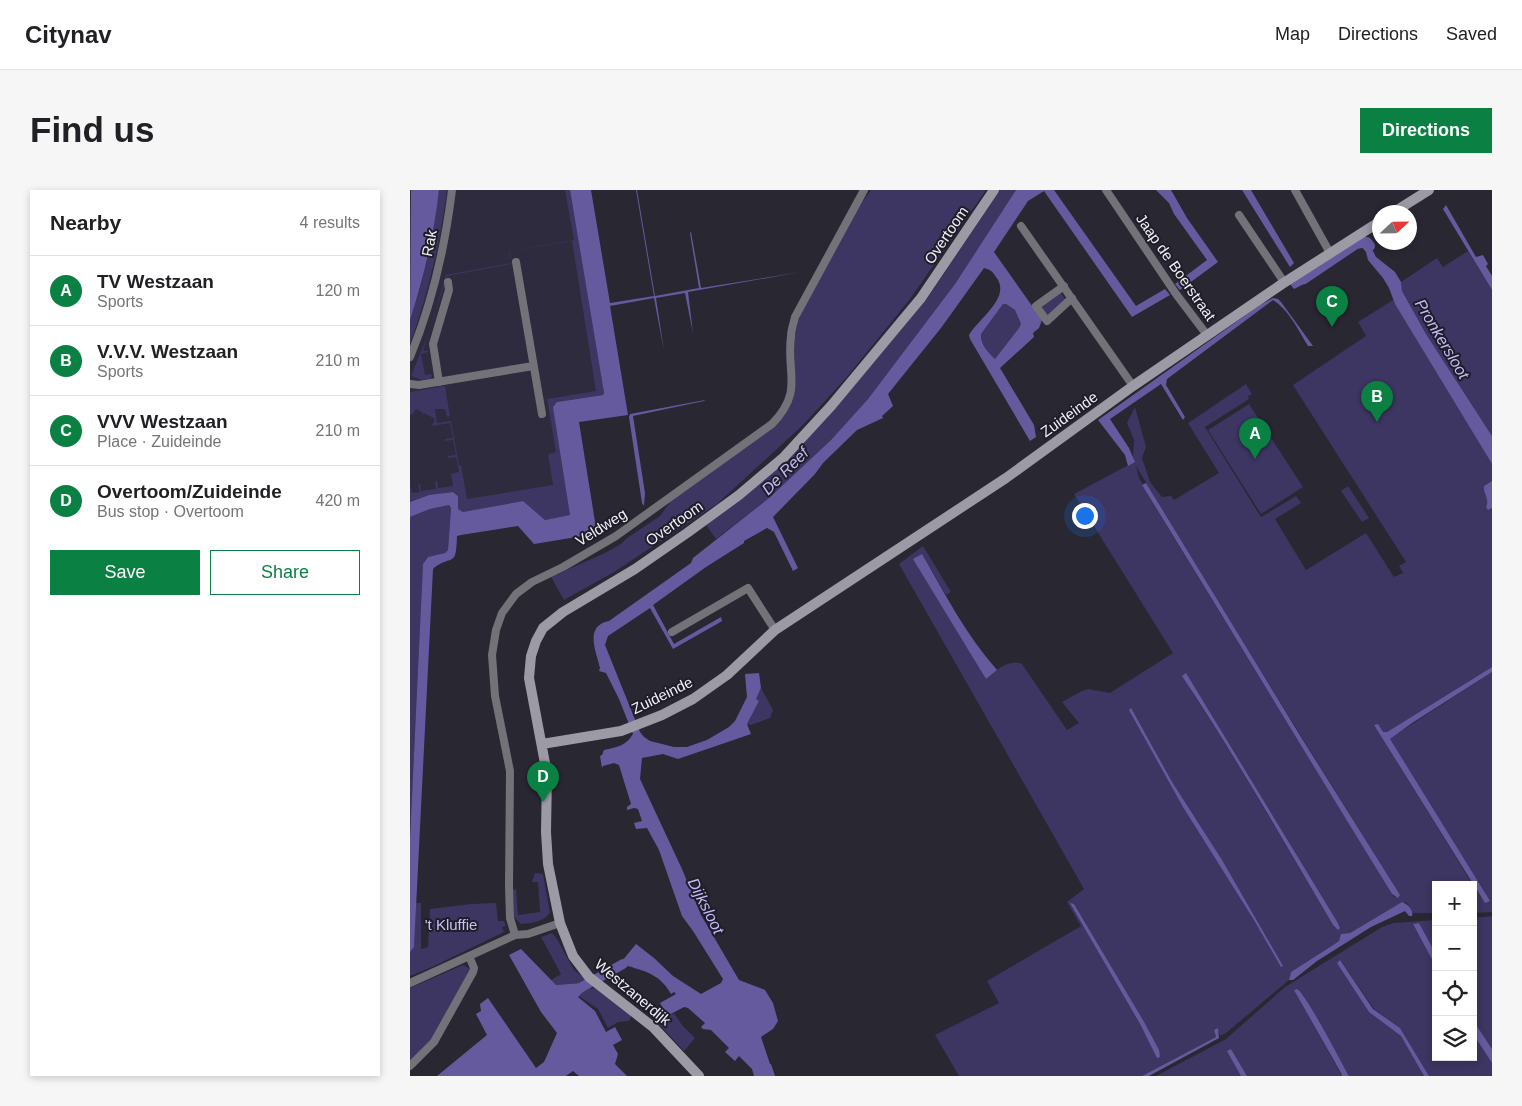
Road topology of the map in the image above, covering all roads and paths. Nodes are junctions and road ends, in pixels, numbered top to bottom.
1 (452, 190) edge
2 (864, 190) edge
3 (994, 190) edge
4 (1106, 190) edge
5 (1295, 190) edge
6 (1430, 190) edge
7 (1405, 205) edge
8 (1239, 215) dead end
9 (1021, 226) dead end
10 (1372, 227) edge
11 (1330, 253) junction
12 (516, 262) dead end
13 (448, 282) dead end
14 (1284, 282) junction
15 (1064, 286) junction
16 (1072, 298) junction
17 (1207, 335) junction
18 (410, 357) edge
19 (533, 366) junction
20 (439, 382) junction
21 (410, 384) edge
22 (1133, 386) junction
23 (542, 414) dead end
24 (776, 630) junction
25 (672, 632) dead end
26 (542, 744) junction
27 (560, 923) junction
28 (515, 936) junction
29 (469, 956) junction
30 (410, 984) edge
31 (410, 1066) edge
32 (699, 1076) edge

1 - 18 street, Rak
2 - 28 street, Veldweg
3 - 26 street, Overtoom
4 - 17 street, Jaap de Boerstraat
5 - 11 street
6 - 7 street
8 - 14 street
9 - 15 street
10 - 11 street, Zuideinde
11 - 14 street, Zuideinde
12 - 19 street
13 - 20 street
14 - 17 street, Zuideinde
15 - 16 street
15 - 16 street
16 - 22 street
17 - 22 street, Zuideinde
19 - 20 street
19 - 23 street
20 - 21 street
22 - 24 street, Zuideinde
24 - 25 street
24 - 26 street, Zuideinde
26 - 27 street, Overtoom
27 - 28 street
27 - 32 street, Westzanerdijk
28 - 29 street
29 - 30 street
29 - 31 street

